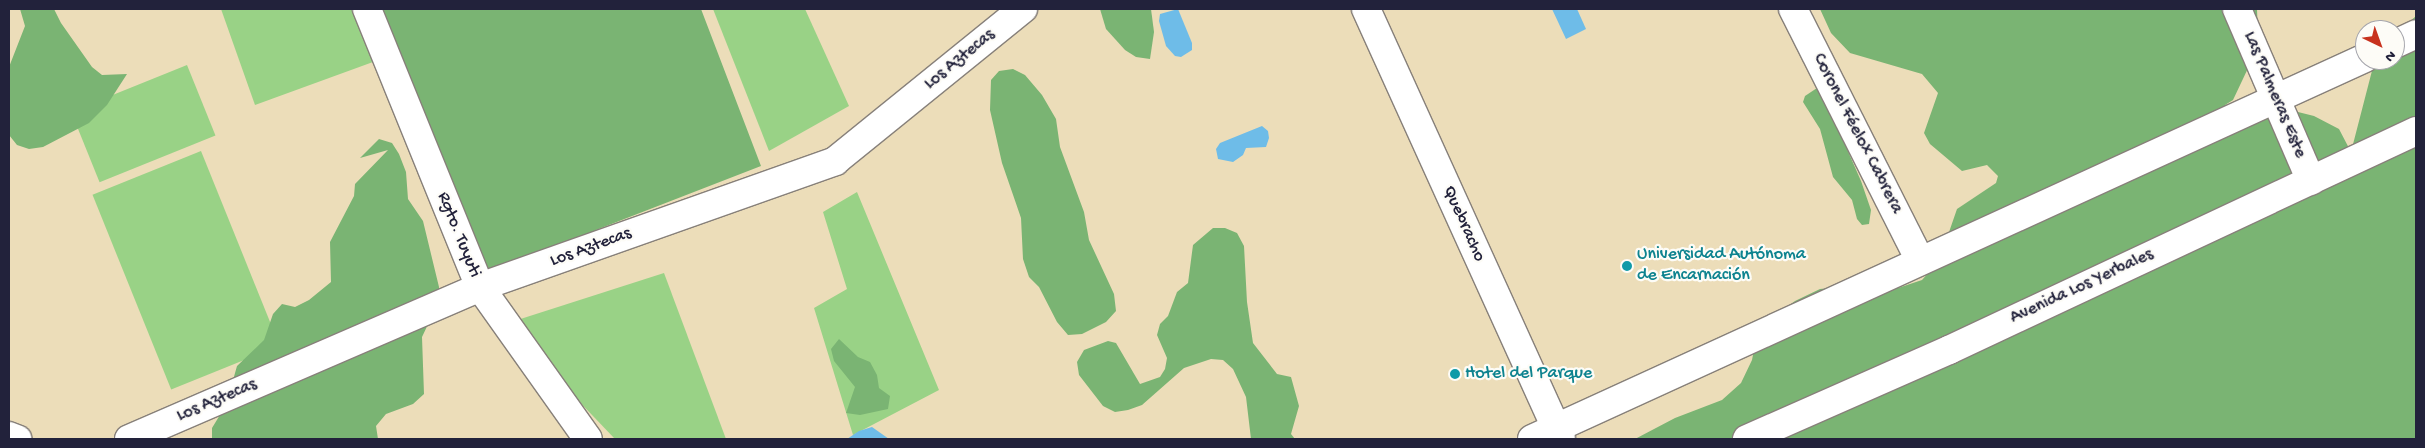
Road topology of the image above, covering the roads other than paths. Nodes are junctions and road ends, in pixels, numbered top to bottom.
1 (366, 9) edge
2 (1023, 9) edge
3 (1366, 9) edge
4 (1794, 9) edge
5 (2237, 9) edge
6 (2355, 63) edge
7 (2276, 101) junction
8 (2416, 130) edge
9 (2311, 181) junction
10 (1920, 260) junction
11 (480, 287) junction
12 (9, 436) edge
13 (1549, 436) edge
14 (17, 439) edge
15 (129, 439) edge
16 (588, 439) edge
17 (1747, 439) edge

1 - 11 street, Rgto. Tuyuti
2 - 11 street, Los Aztecas
3 - 13 street, Quebracho
4 - 10 street, Coronel Féelox Cabrera
5 - 7 street, Las Palmeras Este
6 - 7 street
7 - 9 street, Las Palmeras Este
7 - 10 street
8 - 9 street, Avenida Los Yerbales
9 - 17 street, Avenida Los Yerbales
10 - 13 street
11 - 15 street, Los Aztecas
11 - 16 street, Rgto. Tuyuti
12 - 14 street

